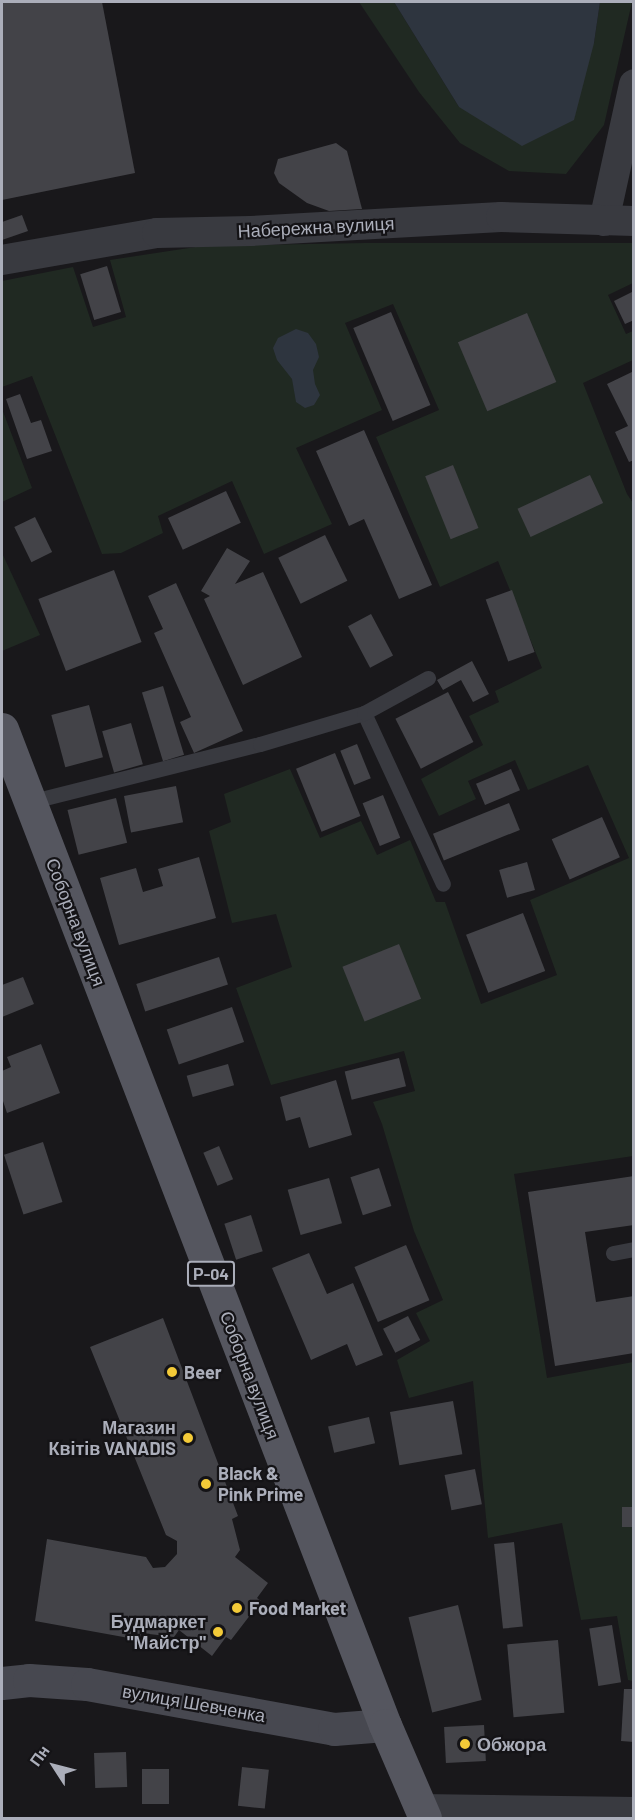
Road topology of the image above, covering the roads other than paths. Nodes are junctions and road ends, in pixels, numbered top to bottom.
1 (633, 84) edge
2 (619, 221) edge
3 (2, 260) edge
4 (428, 678) dead end
5 (364, 713) junction
6 (2, 729) edge
7 (30, 802) junction
8 (443, 884) dead end
9 (633, 1250) edge
10 (613, 1253) dead end
11 (2, 1683) edge
12 (385, 1725) junction
13 (423, 1814) edge
14 (631, 1814) edge

1 - 2 street
2 - 3 street, Набережна вулиця
4 - 5 lane
5 - 7 lane
5 - 8 lane
6 - 7 main road, Соборна вулиця / Р-04
7 - 12 main road, Соборна вулиця / Р-04
9 - 10 lane
11 - 12 street, вулиця Шевченка
12 - 13 main road, Соборна вулиця / Р-04
13 - 14 street

